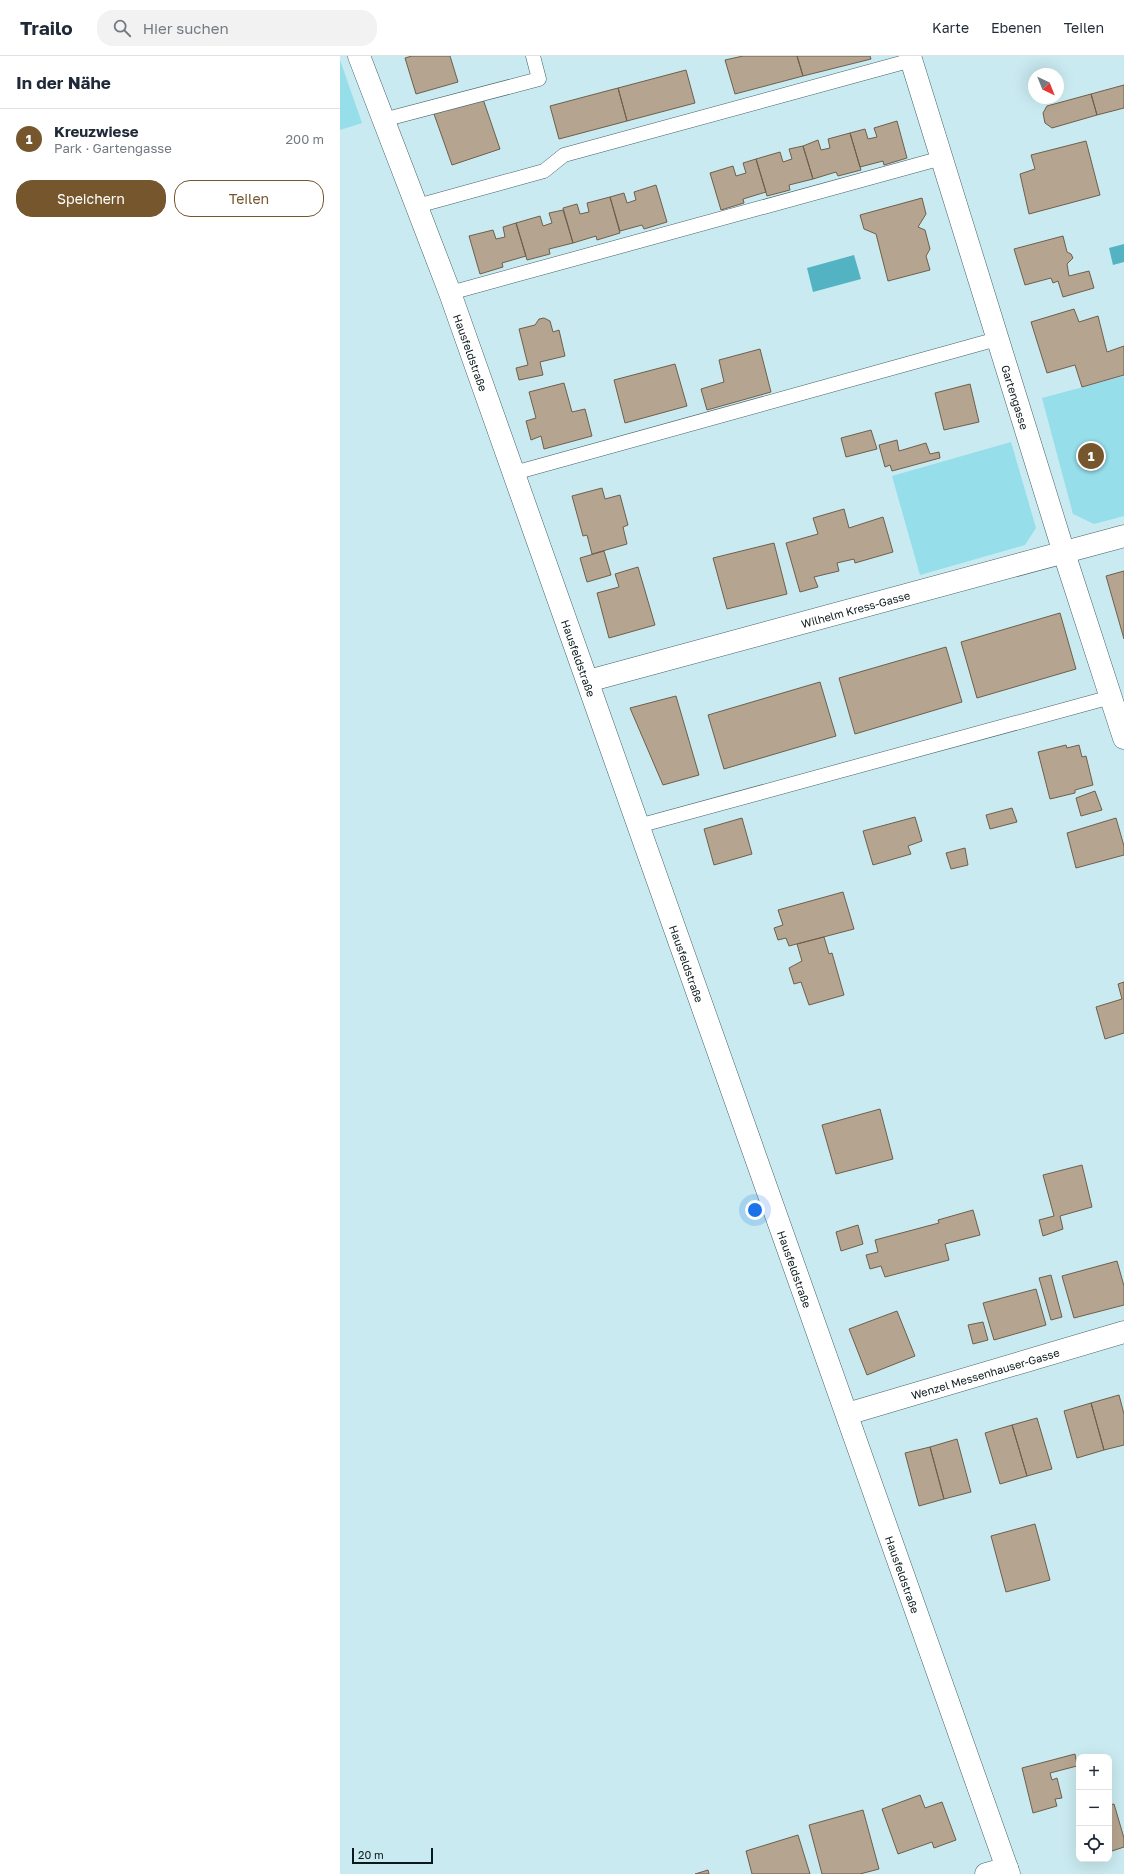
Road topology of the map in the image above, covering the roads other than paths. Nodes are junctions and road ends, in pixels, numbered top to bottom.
1 (359, 56) edge
2 (533, 56) edge
3 (911, 58) edge
4 (383, 120) junction
5 (942, 158) junction
6 (417, 206) junction
7 (450, 293) junction
8 (997, 339) junction
9 (514, 473) junction
10 (1124, 536) edge
11 (1064, 553) junction
12 (588, 682) junction
13 (1111, 697) junction
14 (1124, 738) edge
15 (638, 826) junction
16 (1124, 1332) edge
17 (847, 1414) junction
18 (1008, 1871) edge
19 (986, 1874) edge

1 - 4 street, Hausfeldstraße
2 - 4 lane
3 - 5 street, Gartengasse
3 - 6 lane
4 - 6 street, Hausfeldstraße
5 - 7 lane
5 - 8 street, Gartengasse
6 - 7 street, Hausfeldstraße
7 - 9 street, Hausfeldstraße
8 - 9 lane
8 - 11 street, Gartengasse
9 - 12 street, Hausfeldstraße
10 - 11 street, Wilhelm Kress-Gasse
11 - 12 street, Wilhelm Kress-Gasse
11 - 13 street, Gartengasse
12 - 15 street, Hausfeldstraße
13 - 14 street, Gartengasse
13 - 15 lane
15 - 17 street, Hausfeldstraße
16 - 17 street, Wenzel Messenhauser-Gasse
17 - 18 street, Hausfeldstraße
18 - 19 street

